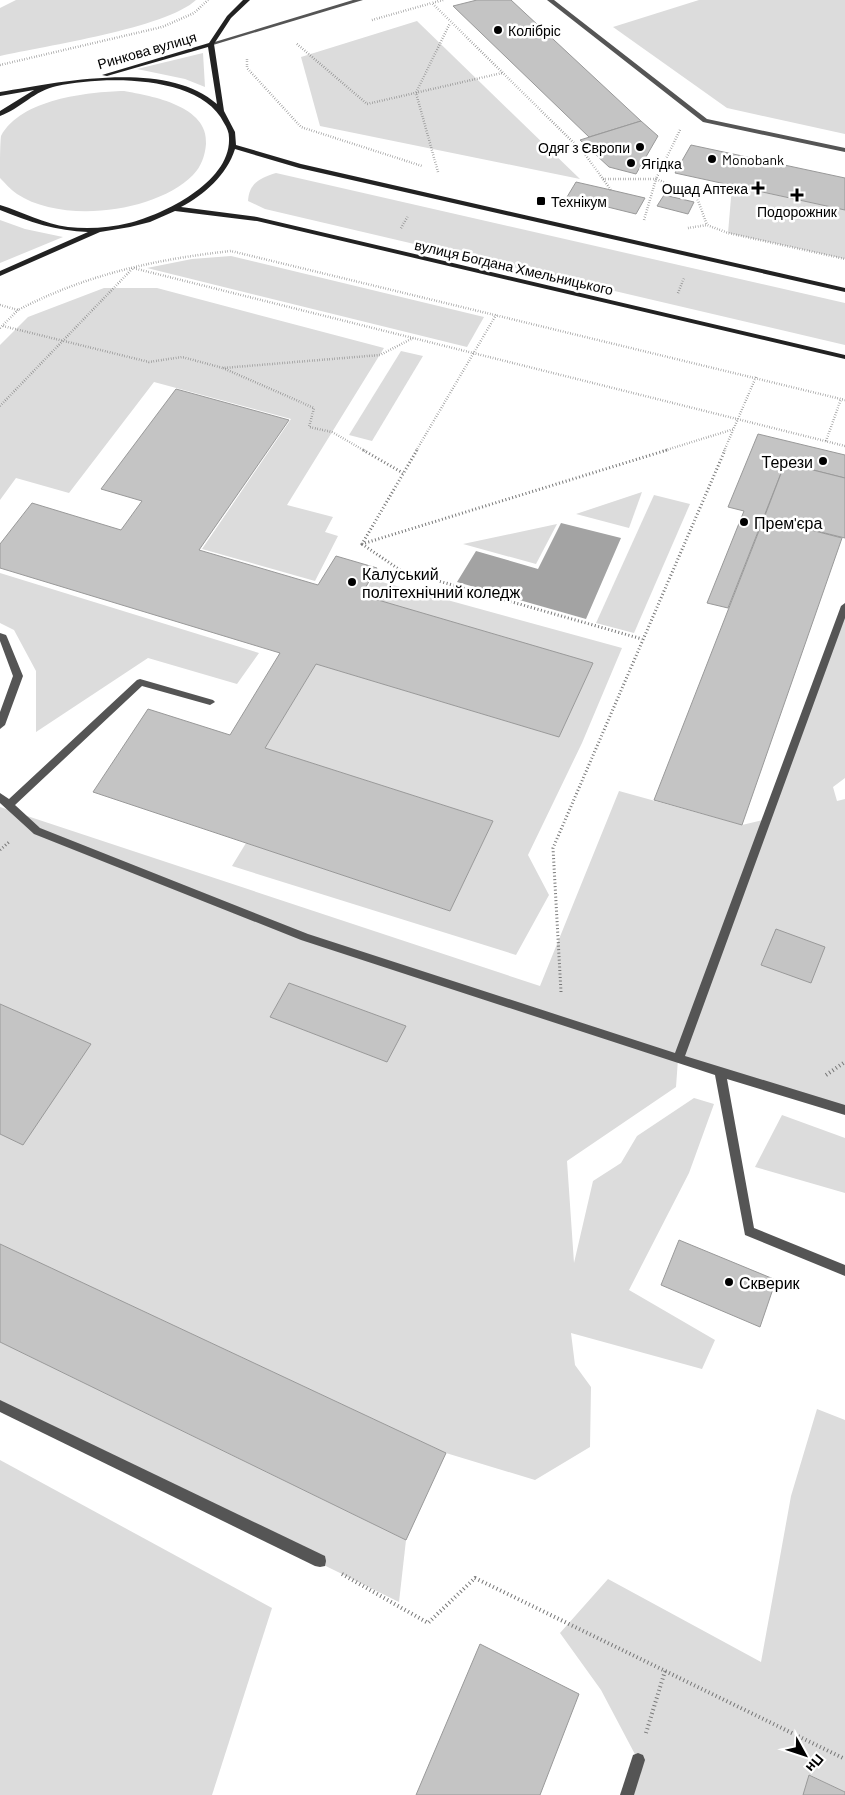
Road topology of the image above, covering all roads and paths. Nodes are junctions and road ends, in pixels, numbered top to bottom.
1 (209, 0) edge
2 (247, 0) edge
3 (360, 0) edge
4 (443, 0) edge
5 (550, 0) edge
6 (432, 3) junction
7 (368, 22) dead end
8 (450, 22) junction
9 (305, 40) dead end
10 (211, 44) junction
11 (251, 57) dead end
12 (0, 65) edge
13 (503, 73) junction
14 (92, 79) junction
15 (49, 86) junction
16 (416, 92) junction
17 (0, 94) edge
18 (691, 110) junction
19 (221, 111) junction
20 (0, 114) edge
21 (232, 146) junction
22 (845, 150) edge
23 (602, 179) junction
24 (656, 179) junction
25 (611, 190) dead end
26 (0, 208) edge
27 (176, 209) junction
28 (409, 215) dead end
29 (635, 218) dead end
30 (707, 225) junction
31 (683, 228) dead end
32 (102, 229) junction
33 (398, 231) dead end
34 (845, 258) edge
35 (133, 268) junction
36 (686, 273) dead end
37 (0, 274) edge
38 (845, 290) edge
39 (676, 299) dead end
40 (0, 305) edge
41 (18, 310) junction
42 (496, 314) junction
43 (1, 327) edge
44 (413, 338) junction
45 (63, 341) junction
46 (473, 353) junction
47 (845, 357) edge
48 (223, 368) junction
49 (756, 377) junction
50 (843, 399) edge
51 (0, 406) edge
52 (738, 420) junction
53 (734, 429) junction
54 (826, 442) junction
55 (845, 446) edge
56 (403, 473) junction
57 (362, 544) junction
58 (845, 606) edge
59 (0, 636) edge
60 (642, 639) junction
61 (210, 702) dead end
62 (0, 725) edge
63 (0, 797) edge
64 (9, 805) junction
65 (563, 1021) junction
66 (678, 1059) junction
67 (720, 1072) junction
68 (845, 1110) edge
69 (845, 1271) edge
70 (0, 1406) edge
71 (320, 1561) joint
72 (665, 1671) junction
73 (845, 1759) edge
74 (638, 1760) joint
75 (627, 1795) edge

1 - 12 path
2 - 10 street, Ринкова вулиця
3 - 10 street
4 - 6 path
5 - 18 street
6 - 7 path
6 - 8 path
8 - 13 path
8 - 16 path
9 - 16 path
10 - 14 street, Ринкова вулиця
10 - 19 street
11 - 16 path
13 - 16 path
13 - 23 path
14 - 15 street
14 - 19 street
15 - 17 street
15 - 20 street
18 - 22 street
18 - 24 path
19 - 21 street
21 - 27 street
21 - 38 street
23 - 24 path
23 - 25 path
24 - 29 path
24 - 30 path
26 - 32 street
27 - 32 street
27 - 47 street, вулиця Богдана Хмельницького
28 - 33 path
30 - 31 path
30 - 34 path
32 - 37 street
35 - 41 path
35 - 42 path
35 - 44 path
35 - 45 path
36 - 39 path
40 - 41 path
41 - 43 path
42 - 46 path
42 - 49 path
43 - 45 path
44 - 46 path
44 - 48 path
45 - 48 path
45 - 51 path
46 - 52 path
46 - 56 path
48 - 56 path
49 - 50 path
49 - 52 path
50 - 54 path
52 - 53 path
52 - 54 path
53 - 57 path
53 - 60 path
54 - 55 path
56 - 57 path
57 - 60 path
58 - 66 street
59 - 62 street
60 - 65 path
61 - 64 street
63 - 64 street
64 - 65 street
65 - 66 street
66 - 67 street
67 - 68 street
67 - 69 street
70 - 71 street
71 - 72 path
72 - 73 path
72 - 74 path
74 - 75 street

